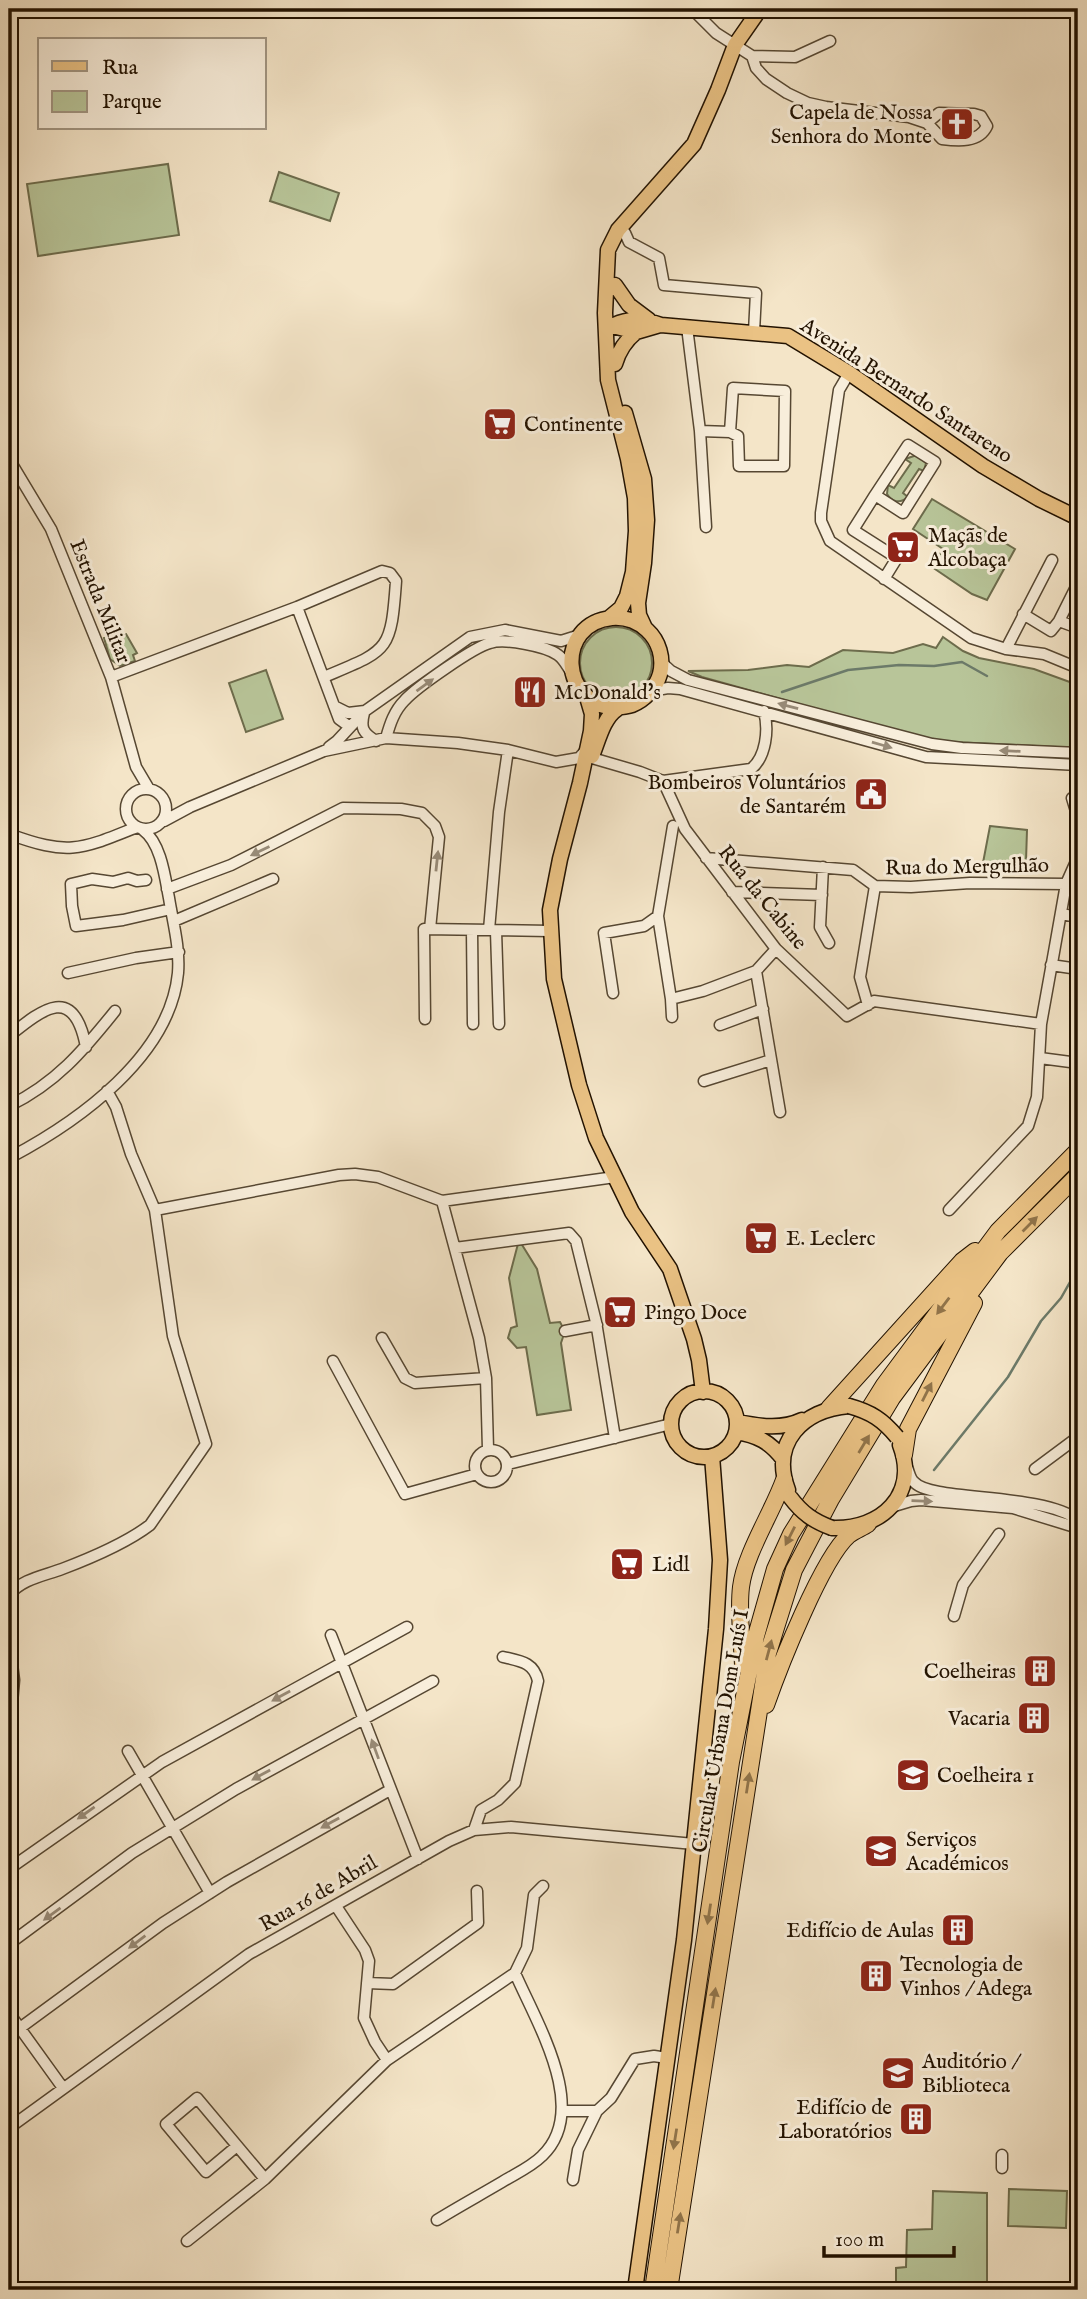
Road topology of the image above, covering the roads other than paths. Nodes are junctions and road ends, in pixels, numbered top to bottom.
1 (9, 9) edge
2 (37, 9) edge
3 (692, 9) edge
4 (760, 9) edge
5 (830, 41) dead end
6 (735, 46) junction
7 (752, 56) junction
8 (927, 122) junction
9 (635, 211) junction
10 (625, 233) junction
11 (615, 285) junction
12 (656, 323) junction
13 (610, 325) junction
14 (687, 327) junction
15 (636, 332) junction
16 (754, 332) junction
17 (615, 364) junction
18 (849, 373) junction
19 (700, 431) junction
20 (730, 432) junction
21 (9, 459) edge
22 (875, 495) junction
23 (1078, 518) edge
24 (706, 527) dead end
25 (1052, 560) dead end
26 (884, 579) junction
27 (1077, 590) edge
28 (297, 607) junction
29 (1023, 614) junction
30 (609, 618) junction
31 (1059, 621) junction
32 (645, 628) junction
33 (1078, 628) edge
34 (580, 635) junction
35 (1006, 649) junction
36 (661, 662) junction
37 (1078, 668) edge
38 (573, 675) junction
39 (111, 677) junction
40 (324, 677) junction
41 (651, 691) junction
42 (587, 697) junction
43 (334, 706) junction
44 (618, 708) junction
45 (764, 711) junction
46 (365, 712) junction
47 (780, 716) junction
48 (340, 719) junction
49 (350, 727) junction
50 (765, 736) junction
51 (381, 739) junction
52 (337, 741) junction
53 (508, 750) junction
54 (324, 751) junction
55 (1078, 753) edge
56 (589, 754) junction
57 (1078, 765) edge
58 (136, 766) junction
59 (663, 781) junction
60 (149, 789) junction
61 (133, 794) junction
62 (1072, 798) dead end
63 (165, 800) junction
64 (190, 807) junction
65 (128, 816) junction
66 (1078, 818) edge
67 (161, 823) junction
68 (673, 826) dead end
69 (140, 828) junction
70 (9, 834) edge
71 (109, 836) junction
72 (157, 847) junction
73 (706, 858) junction
74 (1078, 858) edge
75 (823, 867) junction
76 (273, 879) dead end
77 (146, 880) dead end
78 (1066, 884) junction
79 (875, 886) junction
80 (167, 889) junction
81 (732, 892) junction
82 (822, 895) junction
83 (171, 909) junction
84 (1061, 914) junction
85 (658, 916) junction
86 (1078, 917) edge
87 (174, 921) junction
88 (430, 929) junction
89 (472, 930) junction
90 (493, 931) junction
91 (550, 931) junction
92 (829, 943) dead end
93 (776, 949) junction
94 (179, 952) junction
95 (1051, 965) junction
96 (1078, 969) edge
97 (756, 971) junction
98 (68, 973) dead end
99 (613, 993) dead end
100 (671, 999) junction
101 (868, 1005) junction
102 (763, 1009) junction
103 (115, 1011) dead end
104 (672, 1017) dead end
105 (425, 1019) dead end
106 (473, 1024) dead end
107 (499, 1024) dead end
108 (1041, 1024) junction
109 (720, 1025) dead end
110 (9, 1036) edge
111 (86, 1047) junction
112 (1040, 1058) junction
113 (771, 1059) junction
114 (1078, 1063) edge
115 (704, 1081) dead end
116 (107, 1091) junction
117 (9, 1106) edge
118 (780, 1112) dead end
119 (1078, 1150) edge
120 (11, 1157) dead end
121 (1078, 1175) edge
122 (615, 1177) junction
123 (442, 1201) junction
124 (155, 1210) junction
125 (949, 1210) dead end
126 (998, 1231) junction
127 (455, 1248) junction
128 (1000, 1253) junction
129 (597, 1325) junction
130 (565, 1331) dead end
131 (382, 1338) dead end
132 (333, 1361) dead end
133 (486, 1378) junction
134 (703, 1392) junction
135 (829, 1408) junction
136 (813, 1414) junction
137 (671, 1424) junction
138 (736, 1427) junction
139 (1078, 1437) edge
140 (615, 1438) junction
141 (488, 1449) junction
142 (712, 1456) junction
143 (783, 1459) junction
144 (905, 1460) junction
145 (508, 1464) junction
146 (1035, 1469) dead end
147 (477, 1474) junction
148 (784, 1480) junction
149 (956, 1499) junction
150 (1015, 1504) junction
151 (891, 1507) junction
152 (1078, 1520) edge
153 (868, 1524) junction
154 (1078, 1528) edge
155 (999, 1534) dead end
156 (9, 1595) edge
157 (954, 1616) dead end
158 (407, 1627) dead end
159 (331, 1635) dead end
160 (9, 1641) edge
161 (503, 1657) dead end
162 (341, 1663) junction
163 (433, 1681) dead end
164 (743, 1691) junction
165 (364, 1718) junction
166 (9, 1737) edge
167 (755, 1737) junction
168 (128, 1751) dead end
169 (143, 1775) junction
170 (390, 1790) junction
171 (172, 1829) junction
172 (474, 1830) junction
173 (694, 1844) junction
174 (418, 1859) junction
175 (9, 1869) edge
176 (543, 1886) dead end
177 (477, 1891) dead end
178 (209, 1893) junction
179 (336, 1906) junction
180 (9, 1944) edge
181 (515, 1973) junction
182 (367, 1983) junction
183 (9, 2013) edge
184 (20, 2028) junction
185 (9, 2036) edge
186 (667, 2058) junction
187 (387, 2060) junction
188 (63, 2088) junction
189 (562, 2110) junction
190 (597, 2111) junction
191 (9, 2128) edge
192 (237, 2146) junction
193 (1002, 2155) dead end
194 (1002, 2168) dead end
195 (265, 2179) junction
196 (573, 2180) dead end
197 (437, 2220) dead end
198 (187, 2241) dead end
199 (635, 2290) edge
200 (653, 2290) edge
201 (669, 2290) edge

1 - 2 street
3 - 6 street
4 - 6 main road
5 - 7 street
6 - 7 street
6 - 9 main road
7 - 8 street
8 - 8 street
9 - 10 main road
9 - 13 main road
10 - 11 main road
10 - 16 street
11 - 12 main road
11 - 13 main road
12 - 13 main road, Avenida Bernardo Santareno
12 - 14 main road, Avenida Bernardo Santareno
12 - 15 main road, Avenida Bernardo Santareno
13 - 15 main road
13 - 17 main road
13 - 30 main road
14 - 16 main road, Avenida Bernardo Santareno
14 - 19 street
15 - 17 main road
16 - 18 main road, Avenida Bernardo Santareno
17 - 32 main road
18 - 23 main road, Avenida Bernardo Santareno
18 - 26 street
19 - 20 street
19 - 24 street
20 - 20 street
21 - 39 street, Estrada Militar
22 - 22 street
22 - 26 street
25 - 29 street
26 - 35 street
27 - 31 street
28 - 39 street
28 - 40 street
28 - 40 street
29 - 31 street
29 - 35 street
30 - 32 main road
30 - 34 main road
31 - 33 street
32 - 36 main road
34 - 38 main road
34 - 46 street
35 - 37 street
36 - 41 main road
55 -> 36 street
38 - 42 main road
51 -> 38 street
39 - 58 street, Estrada Militar
40 - 43 street
41 - 44 main road
41 - 45 street
42 - 44 main road
42 - 56 main road
43 - 46 street
43 - 48 street
44 - 56 main road
45 - 47 street
45 - 50 street
46 - 49 street
46 - 51 street
47 - 50 street
47 -> 57 street
48 - 49 street
48 - 52 street
49 - 52 street
50 - 59 street
51 - 53 street
51 - 54 street
52 - 54 street
53 - 56 street
53 - 90 street
54 - 64 street
56 - 59 street
56 - 91 main road
58 - 60 street, Estrada Militar
58 - 61 street, Estrada Militar
59 - 73 street, Rua da Cabine
60 - 61 street
60 - 63 street
61 - 65 street
62 - 66 street
63 - 64 street
63 - 67 street
64 - 67 street
65 - 69 street
65 - 71 street
67 - 69 street
67 - 72 street
68 - 85 street
69 - 71 street
69 - 72 street
70 - 71 street
72 - 80 street
73 - 75 street, Rua do Mergulhão
73 - 81 street, Rua da Cabine
74 - 78 street
75 - 79 street, Rua do Mergulhão
75 - 82 street
76 - 87 street
77 - 83 street
78 - 79 street, Rua do Mergulhão
78 - 84 street
79 - 101 street
80 - 83 street
88 -> 80 street
81 - 82 street
81 - 93 street, Rua da Cabine
82 - 92 street
83 - 87 street
84 - 86 street
84 - 95 street
85 - 99 street
85 - 100 street
87 - 94 street
88 - 89 street
88 - 105 street
89 - 90 street
89 - 106 street
90 - 91 street
90 - 107 street
91 - 122 main road
93 - 97 street
93 - 101 street, Rua da Cabine
94 - 98 street
94 - 116 street
95 - 96 street
95 - 108 street
97 - 100 street
97 - 102 street
100 - 104 street
101 - 108 street
102 - 109 street
102 - 113 street
103 - 111 street
108 - 112 street
110 - 111 street
111 - 117 street
112 - 114 street
112 - 125 street
113 - 115 street
113 - 118 street
116 - 120 street
116 - 124 street
119 - 126 highway, Circular Urbana Dom Luís I
128 -> 121 highway, Circular Urbana Dom Luís I
122 - 123 street
122 - 134 main road
123 - 124 street
123 - 127 street
124 - 156 street
126 - 135 highway
126 -> 164 highway, Circular Urbana Dom Luís I
127 - 129 street
127 - 133 street
144 -> 128 highway
167 -> 128 highway, Circular Urbana Dom Luís I
129 - 130 street
129 - 140 street
131 - 133 street
132 - 147 street
133 - 141 street
134 - 137 main road
134 - 138 main road
135 - 136 main road
135 - 144 main road, bridge
136 - 138 main road
136 - 143 main road
137 - 140 street
137 - 142 main road
138 - 142 main road
138 - 143 main road
139 - 146 street
140 - 145 street
141 - 145 street
141 - 147 street
142 - 173 main road
143 - 148 main road
144 - 149 street
144 - 151 main road
145 - 147 street
148 - 153 main road, bridge
148 - 164 highway
149 - 150 street
151 -> 149 street
150 - 152 street
150 - 154 street
151 - 153 main road
153 - 167 highway
155 - 157 street
158 - 162 street
159 - 162 street
160 - 166 street
161 - 172 street
162 - 165 street
162 -> 169 street
163 - 165 street
164 -> 200 highway, Circular Urbana Dom Luís I
170 -> 165 street
165 -> 171 street
201 -> 167 highway, Circular Urbana Dom Luís I
168 - 169 street
169 - 171 street
169 -> 175 street
170 - 174 street
170 -> 178 street
171 - 178 street
171 -> 180 street
172 - 173 street, Rua 16 de Abril
172 - 174 street, Rua 16 de Abril
173 - 186 main road
174 - 179 street, Rua 16 de Abril
176 - 181 street
177 - 182 street
178 -> 184 street
179 - 182 street
179 - 188 street, Rua 16 de Abril
181 - 187 street
181 - 189 street
182 - 187 street
183 - 184 street
184 - 185 street
184 - 188 street
186 - 190 street
186 - 199 main road
187 - 195 street
188 - 191 street, Rua 16 de Abril
189 - 190 street
189 - 197 street
190 - 196 street
192 - 192 street
192 - 195 street
193 - 194 street
195 - 198 street

